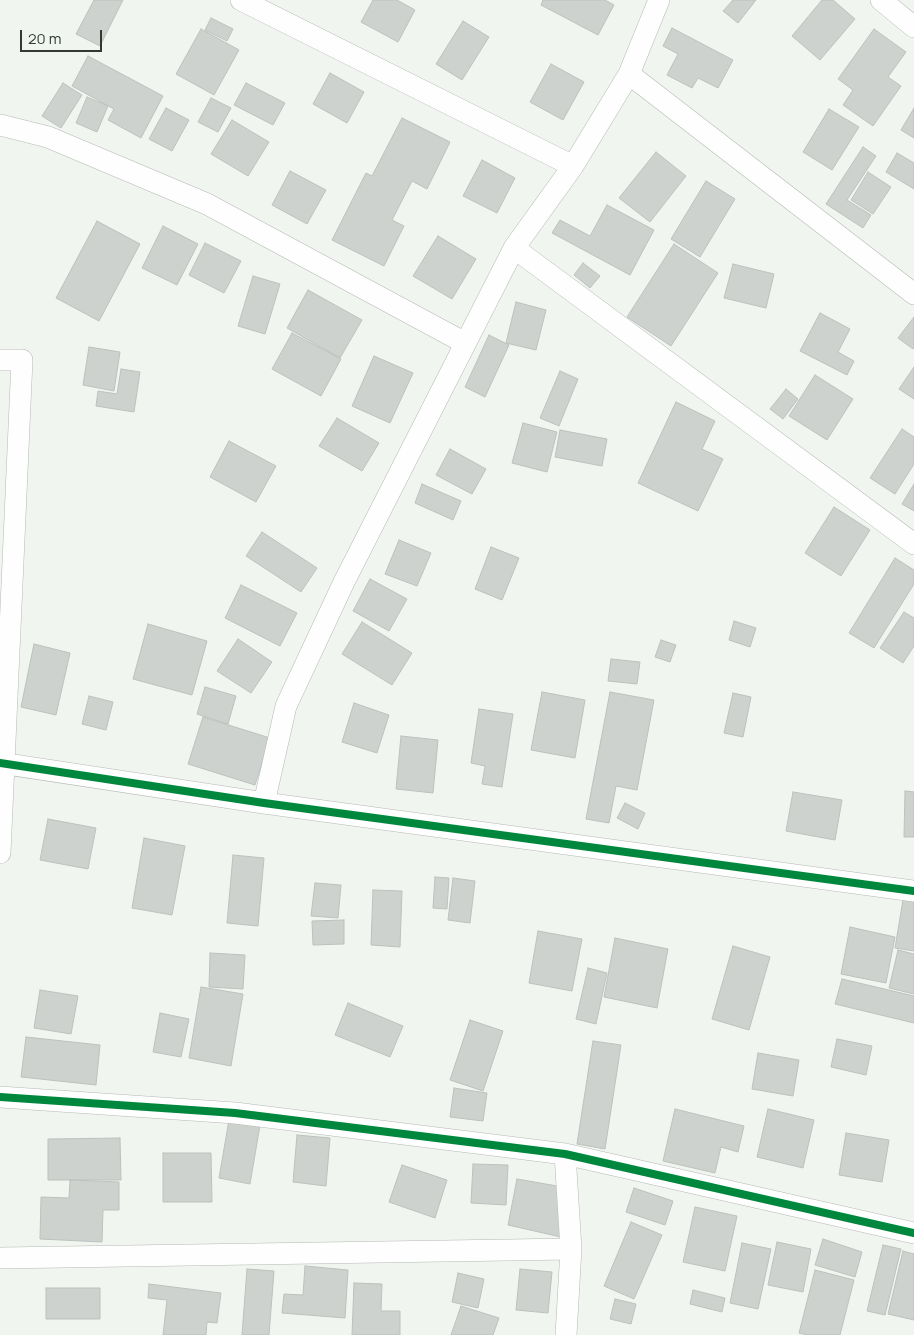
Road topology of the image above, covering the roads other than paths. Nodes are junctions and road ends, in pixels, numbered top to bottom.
1 (241, 0) edge
2 (660, 0) edge
3 (881, 0) edge
4 (914, 27) edge
5 (629, 74) junction
6 (0, 125) edge
7 (573, 166) junction
8 (514, 248) junction
9 (914, 294) edge
10 (465, 343) junction
11 (0, 360) edge
12 (914, 544) edge
13 (2, 763) edge
14 (264, 803) junction
15 (0, 853) edge
16 (914, 891) edge
17 (0, 1097) edge
18 (565, 1154) junction
19 (914, 1233) edge
20 (571, 1249) junction
21 (0, 1258) edge
22 (566, 1335) edge

1 - 7 street
2 - 5 street
3 - 4 street
5 - 7 street
5 - 9 street
6 - 10 street
7 - 8 street
8 - 10 street
8 - 12 street
10 - 14 street
11 - 13 street
13 - 14 street
13 - 15 street
14 - 16 street
17 - 18 street
18 - 19 street
18 - 20 street
20 - 21 street
20 - 22 street

